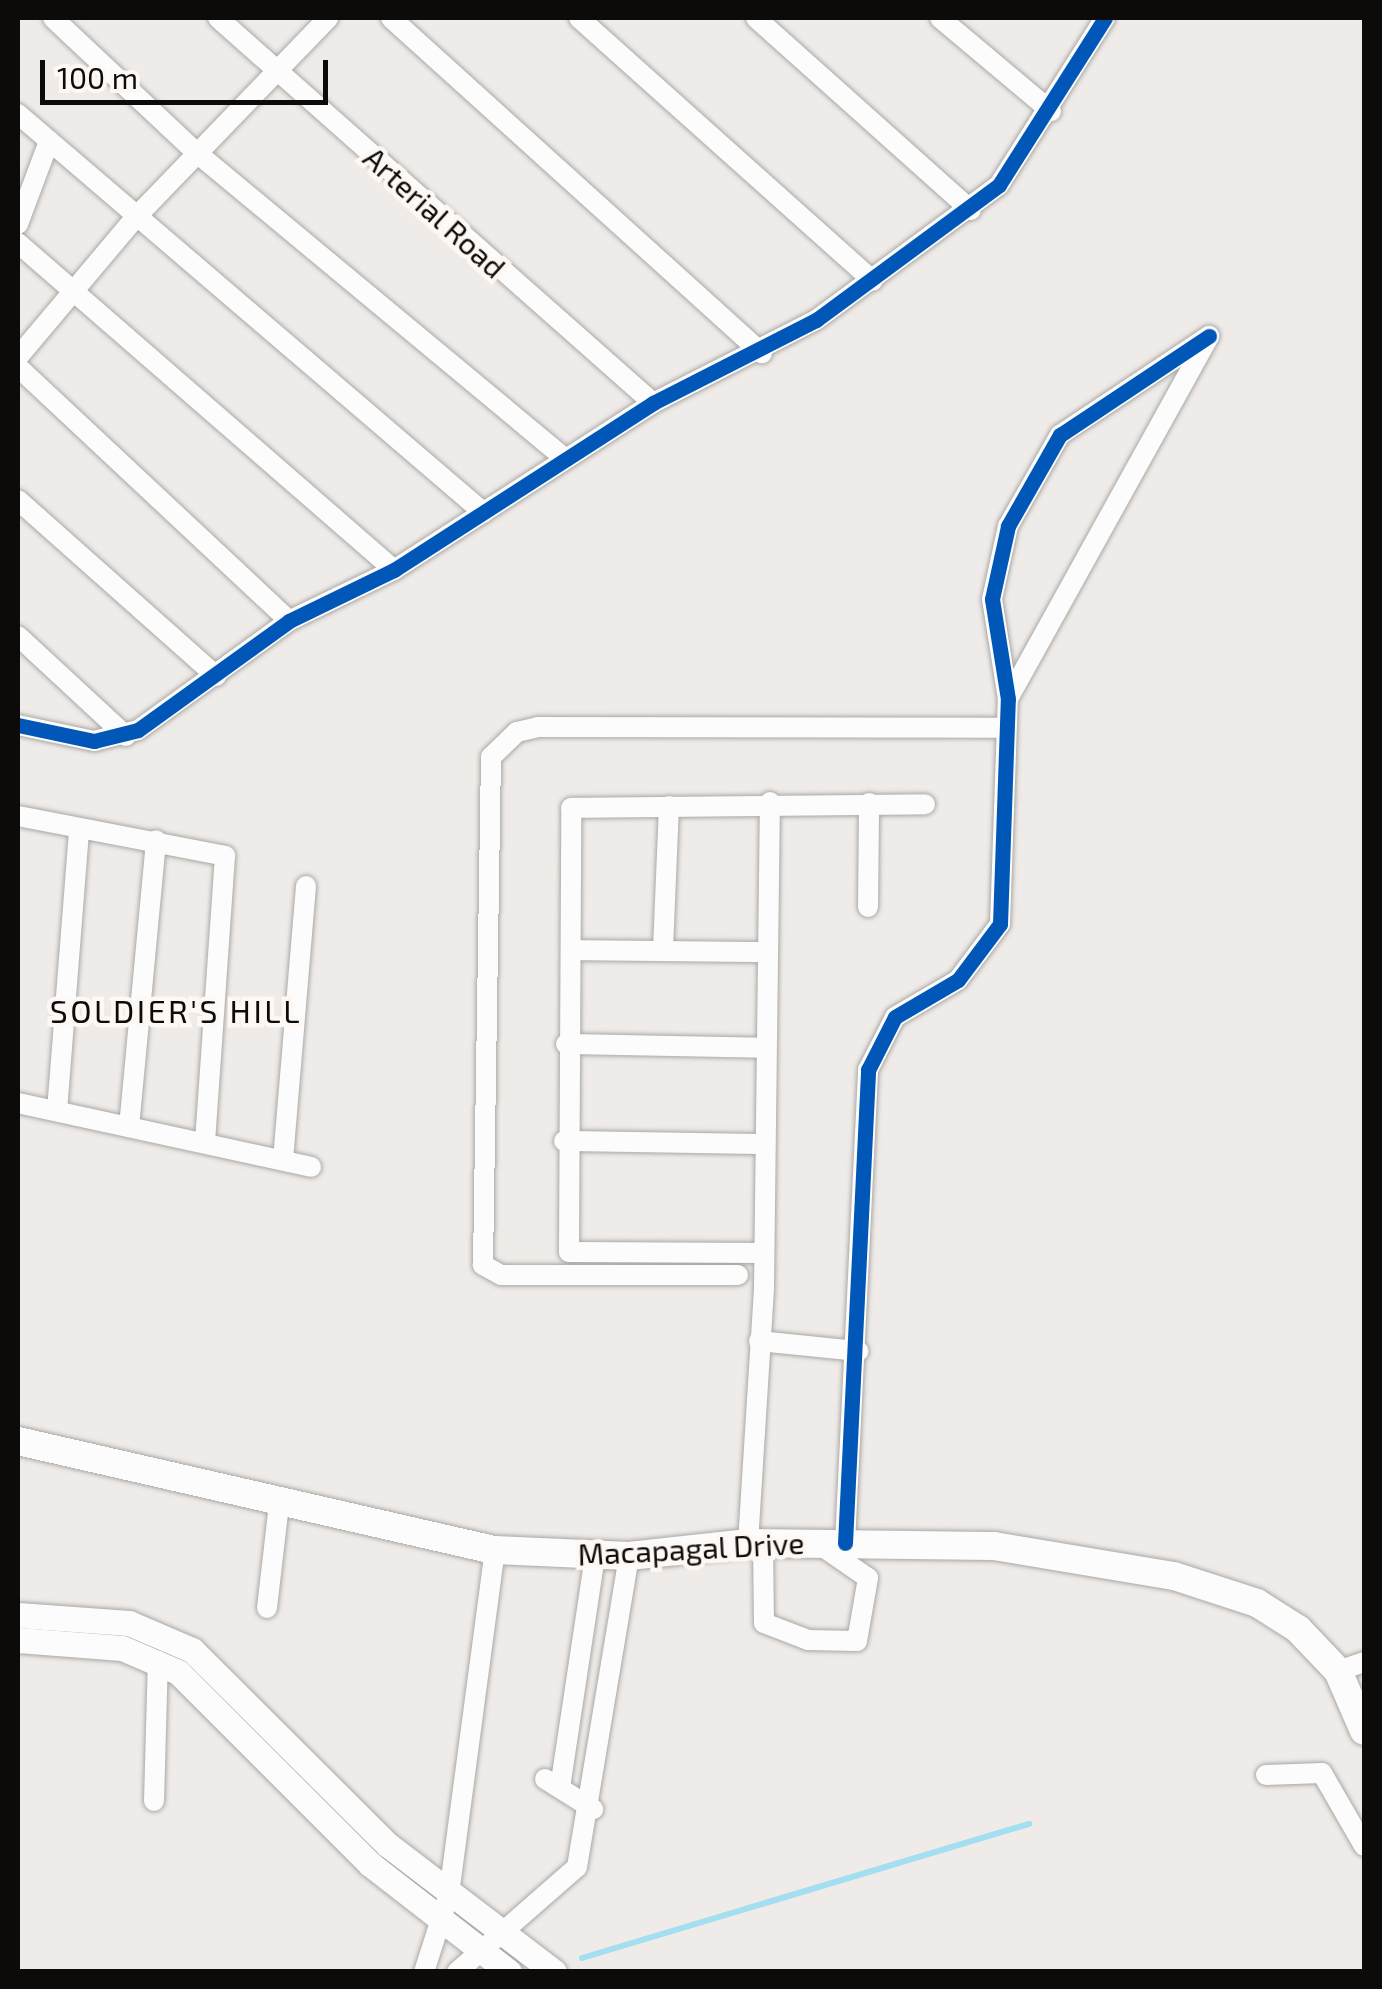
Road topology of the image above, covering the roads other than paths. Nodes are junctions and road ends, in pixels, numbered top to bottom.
1 (54, 18) edge
2 (218, 18) edge
3 (328, 18) edge
4 (391, 18) edge
5 (579, 18) edge
6 (756, 18) edge
7 (940, 18) edge
8 (1105, 18) edge
9 (277, 68) junction
10 (1051, 111) junction
11 (18, 114) edge
12 (49, 142) junction
13 (197, 152) junction
14 (971, 210) junction
15 (136, 217) junction
16 (18, 224) edge
17 (18, 242) edge
18 (872, 281) junction
19 (74, 291) junction
20 (762, 353) junction
21 (18, 357) edge
22 (18, 367) edge
23 (653, 404) junction
24 (566, 459) junction
25 (18, 500) edge
26 (484, 513) junction
27 (394, 570) junction
28 (289, 621) junction
29 (18, 636) edge
30 (216, 676) junction
31 (1008, 698) junction
32 (18, 726) edge
33 (1005, 728) junction
34 (126, 736) junction
35 (770, 802) junction
36 (869, 803) junction
37 (924, 804) dead end
38 (669, 806) junction
39 (18, 816) edge
40 (79, 830) junction
41 (156, 840) junction
42 (306, 886) dead end
43 (868, 907) dead end
44 (663, 949) junction
45 (572, 950) junction
46 (768, 952) junction
47 (566, 1044) junction
48 (766, 1048) junction
49 (18, 1103) edge
50 (57, 1111) junction
51 (129, 1126) junction
52 (564, 1141) junction
53 (205, 1143) junction
54 (766, 1144) junction
55 (283, 1160) junction
56 (311, 1166) dead end
57 (764, 1254) junction
58 (738, 1275) dead end
59 (758, 1341) junction
60 (858, 1352) junction
61 (18, 1441) edge
62 (279, 1504) junction
63 (816, 1542) junction
64 (756, 1543) junction
65 (846, 1543) junction
66 (495, 1550) junction
67 (596, 1556) junction
68 (628, 1556) junction
69 (267, 1608) dead end
70 (591, 1608) junction
71 (624, 1614) junction
72 (18, 1615) edge
73 (18, 1640) edge
74 (158, 1661) junction
75 (1364, 1662) edge
76 (1338, 1671) junction
77 (1364, 1732) edge
78 (1266, 1775) dead end
79 (154, 1801) dead end
80 (593, 1808) junction
81 (1364, 1846) edge
82 (450, 1894) junction
83 (439, 1918) junction
84 (496, 1930) junction
85 (477, 1948) junction
86 (424, 1972) edge
87 (456, 1972) edge
88 (509, 1972) edge
89 (554, 1972) edge

1 - 13 street
2 - 9 street, Arterial Road
3 - 9 street
4 - 20 street
5 - 18 street
6 - 14 street
7 - 10 street
8 - 10 street
9 - 13 street
9 - 23 street, Arterial Road
10 - 14 street
11 - 12 street
12 - 15 street
12 - 16 street
13 - 15 street
13 - 24 street
14 - 18 street
15 - 19 street
15 - 26 street
17 - 19 street
18 - 20 street
19 - 21 street
19 - 27 street
20 - 23 street
22 - 28 street
23 - 24 street
24 - 26 street
25 - 30 street
26 - 27 street
27 - 28 street
28 - 30 street
29 - 34 street
30 - 34 street
31 - 31 street
31 - 33 street
32 - 34 street
33 - 58 street
33 - 60 street
35 - 36 street
35 - 38 street
35 - 46 street
36 - 37 street
36 - 43 street
38 - 44 street
38 - 45 street
39 - 40 street
40 - 41 street
40 - 50 street
41 - 51 street
41 - 53 street
42 - 55 street
44 - 45 street
44 - 46 street
45 - 47 street
46 - 48 street
47 - 48 street
47 - 52 street
48 - 54 street
49 - 50 street
50 - 51 street
51 - 53 street
52 - 54 street
52 - 57 street
53 - 55 street
54 - 57 street
55 - 56 street
57 - 59 street
59 - 60 street
59 - 64 street
60 - 65 street
61 - 62 main road, Macapagal Drive
62 - 66 main road, Macapagal Drive
62 - 69 street
63 - 64 main road, Macapagal Drive
63 - 64 street
63 - 65 main road, Macapagal Drive
64 - 68 main road, Macapagal Drive
65 - 76 main road, Macapagal Drive
66 - 67 main road, Macapagal Drive
66 - 82 street
67 - 68 main road, Macapagal Drive
67 - 70 street
68 - 71 street
70 - 71 street
70 - 80 street
71 - 80 street
72 - 82 street
73 - 74 street
74 - 79 street
74 - 83 street
75 - 76 street
76 - 77 main road, Macapagal Drive
78 - 81 street
80 - 84 street
82 - 83 street
82 - 84 street
83 - 85 street
83 - 86 street
84 - 85 street
84 - 89 street
85 - 87 street
85 - 88 street

